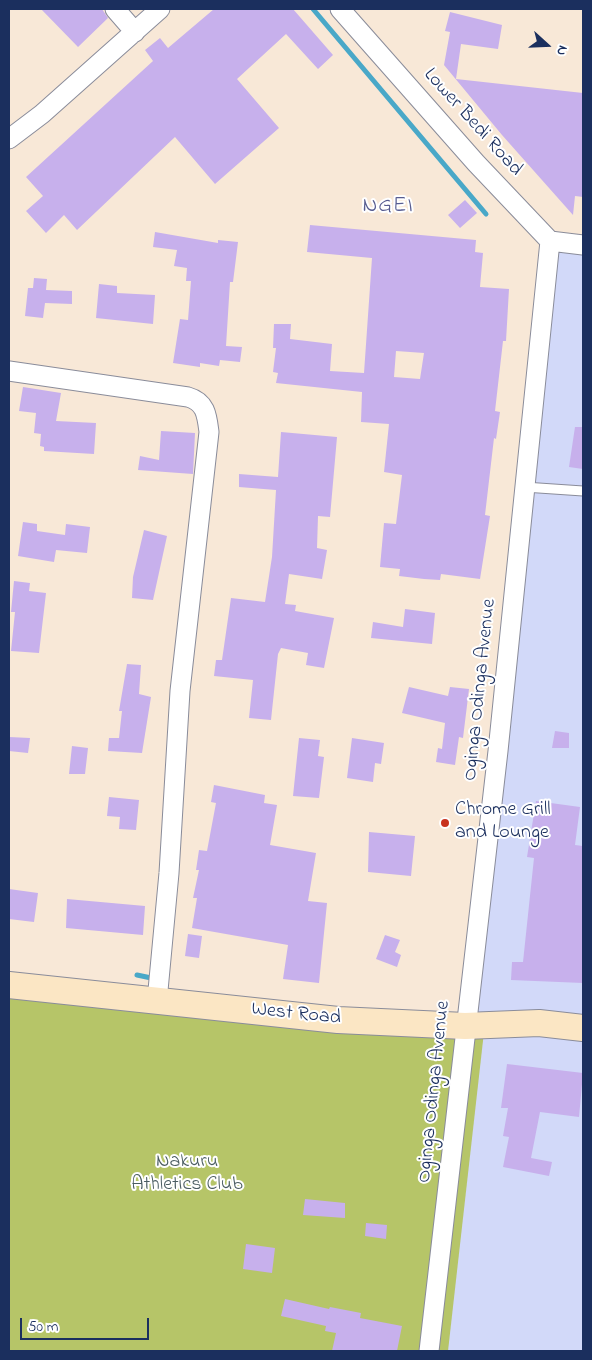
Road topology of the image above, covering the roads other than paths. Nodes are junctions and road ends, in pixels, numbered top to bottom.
1 (115, 9) edge
2 (160, 9) edge
3 (340, 9) edge
4 (135, 32) junction
5 (9, 138) edge
6 (550, 241) junction
7 (583, 245) edge
8 (9, 371) edge
9 (524, 487) junction
10 (583, 491) edge
11 (9, 985) edge
12 (157, 1001) junction
13 (465, 1026) junction
14 (583, 1028) edge
15 (429, 1351) edge

1 - 4 street
2 - 4 street
3 - 6 street, Lower Bedi Road
4 - 5 street
6 - 7 street
6 - 9 street, Oginga Odinga Avenue
8 - 12 street
9 - 10 lane
9 - 13 street, Oginga Odinga Avenue
11 - 12 street, West Road
12 - 13 street, West Road
13 - 14 street, West Road
13 - 15 street, Oginga Odinga Avenue

